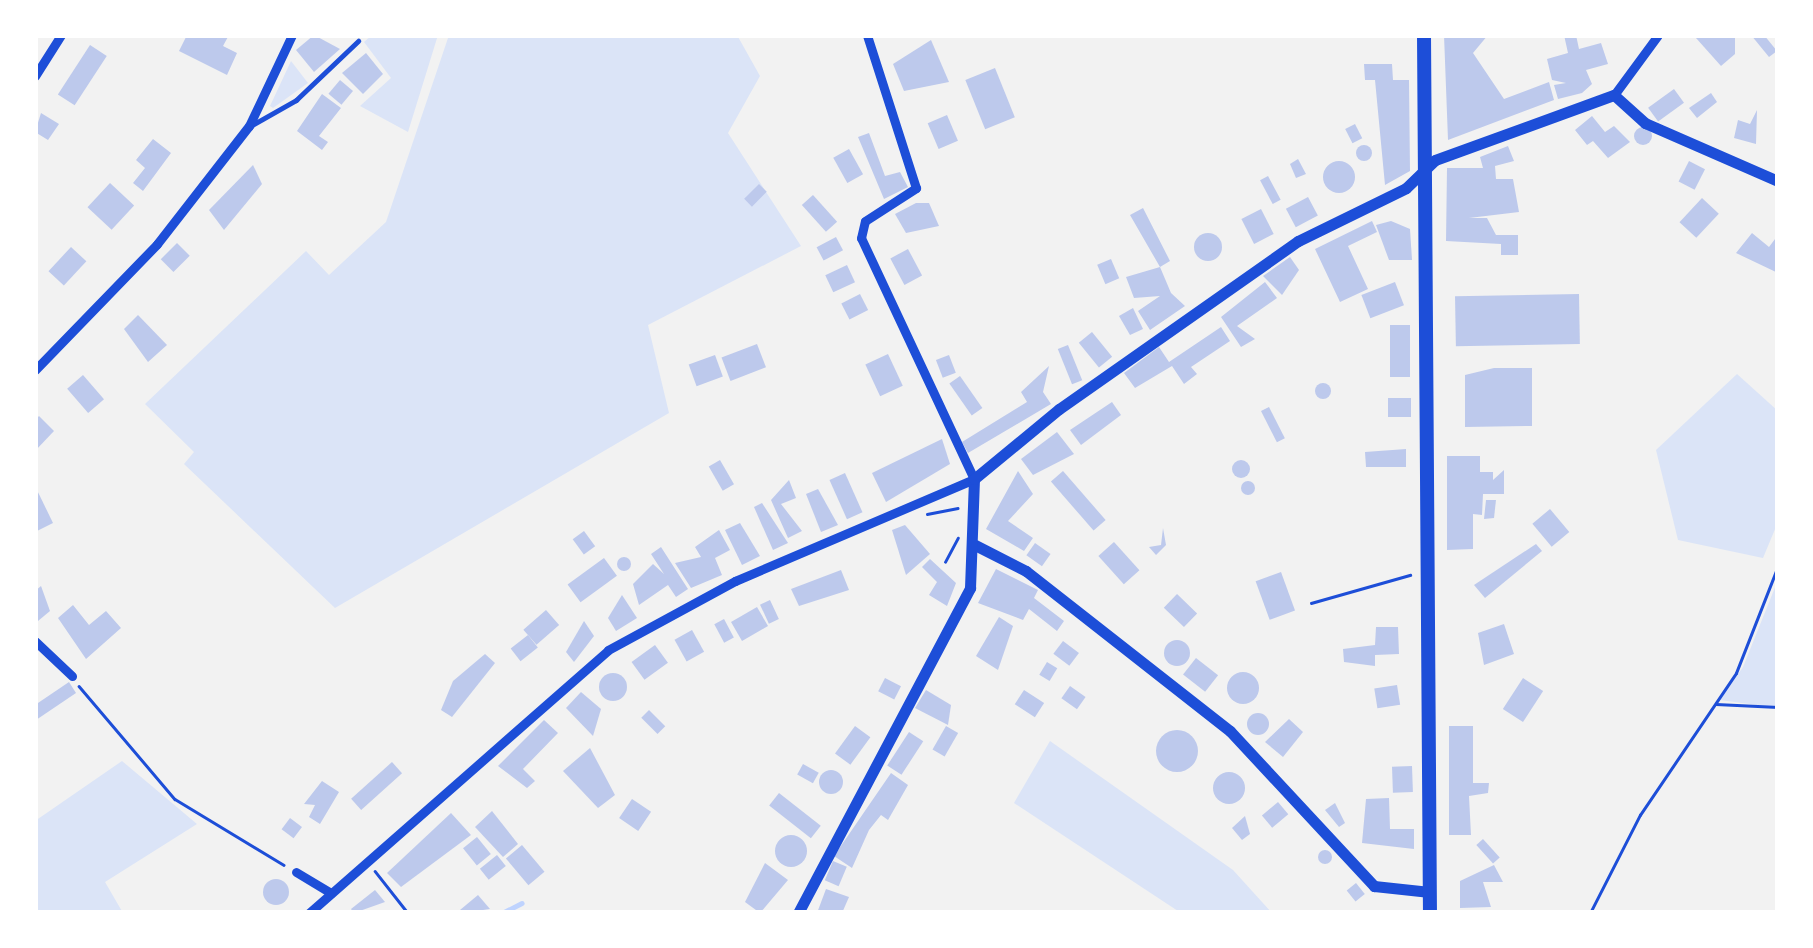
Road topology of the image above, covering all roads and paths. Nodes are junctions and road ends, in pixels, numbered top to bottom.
1 (61, 35) edge
2 (292, 35) edge
3 (866, 35) edge
4 (1424, 35) edge
5 (1658, 35) edge
6 (358, 42) dead end
7 (35, 76) edge
8 (1614, 95) junction
9 (249, 126) junction
10 (1425, 170) junction
11 (1778, 181) edge
12 (35, 370) edge
13 (974, 479) junction
14 (916, 504) junction
15 (975, 545) junction
16 (946, 562) dead end
17 (1778, 566) edge
18 (1426, 570) junction
19 (1311, 603) dead end
20 (35, 641) edge
21 (72, 676) joint
22 (1713, 705) junction
23 (1778, 706) edge
24 (364, 860) junction
25 (296, 872) joint
26 (1430, 892) junction
27 (331, 893) junction
28 (309, 913) edge
29 (408, 913) edge
30 (798, 913) edge
31 (1430, 913) edge
32 (1590, 913) edge

1 - 7 street
2 - 9 street
3 - 13 street
4 - 10 main road
5 - 8 street
6 - 9 lane
8 - 10 street
8 - 11 street
9 - 12 street
10 - 13 street
10 - 18 main road
13 - 14 street
13 - 15 street
14 - 16 path
14 - 24 street
15 - 26 street
15 - 30 street
17 - 22 path
18 - 19 path
18 - 26 main road
20 - 21 street
21 - 25 path
22 - 23 path
22 - 32 path
24 - 27 street
24 - 29 path
25 - 27 street
26 - 31 main road
27 - 28 street

